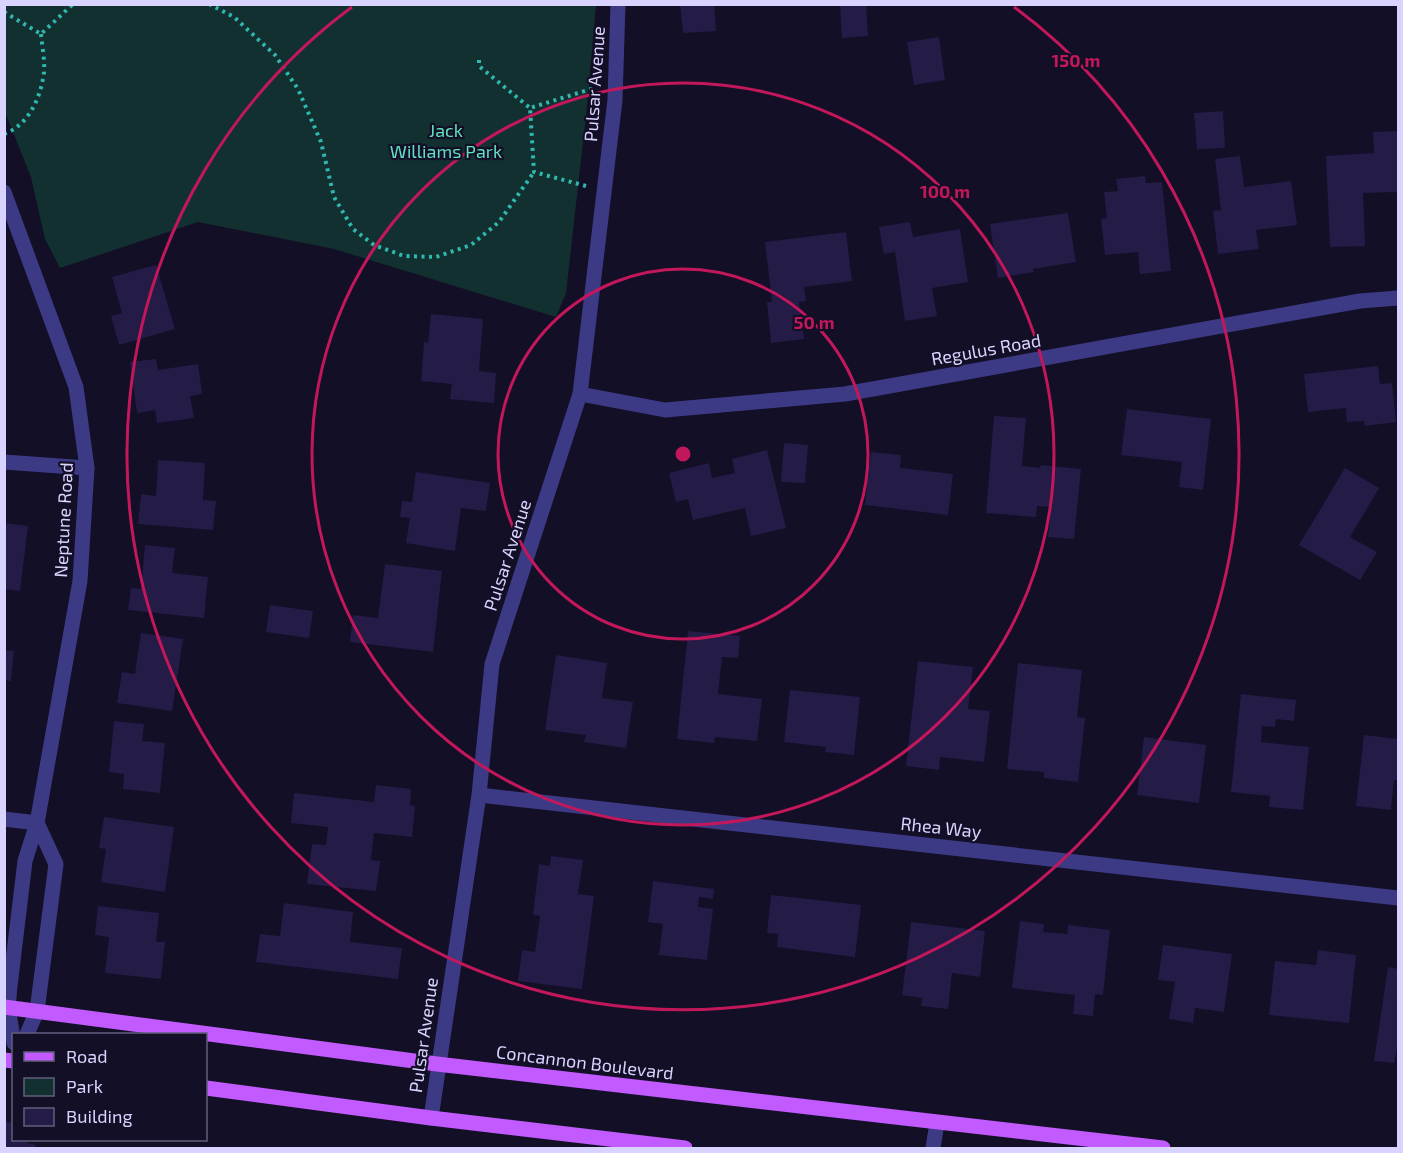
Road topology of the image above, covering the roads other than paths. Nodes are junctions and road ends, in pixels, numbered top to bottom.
1 (618, 4) edge
2 (4, 192) edge
3 (1398, 298) edge
4 (580, 394) junction
5 (4, 462) edge
6 (87, 468) junction
7 (479, 795) junction
8 (4, 819) edge
9 (37, 823) junction
10 (1398, 898) edge
11 (6, 1007) edge
12 (37, 1011) junction
13 (28, 1033) edge
14 (200, 1033) edge
15 (12, 1034) edge
16 (207, 1034) edge
17 (437, 1065) junction
18 (207, 1088) edge
19 (431, 1118) junction
20 (937, 1123) junction
21 (685, 1149) edge
22 (933, 1149) edge
23 (1163, 1149) edge

1 - 4 street, Pulsar Avenue
2 - 6 street, Neptune Road
3 - 4 street, Regulus Road
4 - 7 street, Pulsar Avenue
5 - 6 street
6 - 9 street, Neptune Road
7 - 10 street, Rhea Way
7 - 17 street, Pulsar Avenue
8 - 9 street
9 - 11 street, Neptune Road
9 - 12 street
11 - 12 main road, Concannon Boulevard
11 - 15 street, Neptune Road
12 - 13 street
12 - 14 main road, Concannon Boulevard
16 - 17 main road, Concannon Boulevard
17 - 19 street, Pulsar Avenue
17 - 20 main road, Concannon Boulevard
18 - 19 main road
19 - 21 main road
20 - 22 street
20 - 23 main road, Concannon Boulevard

